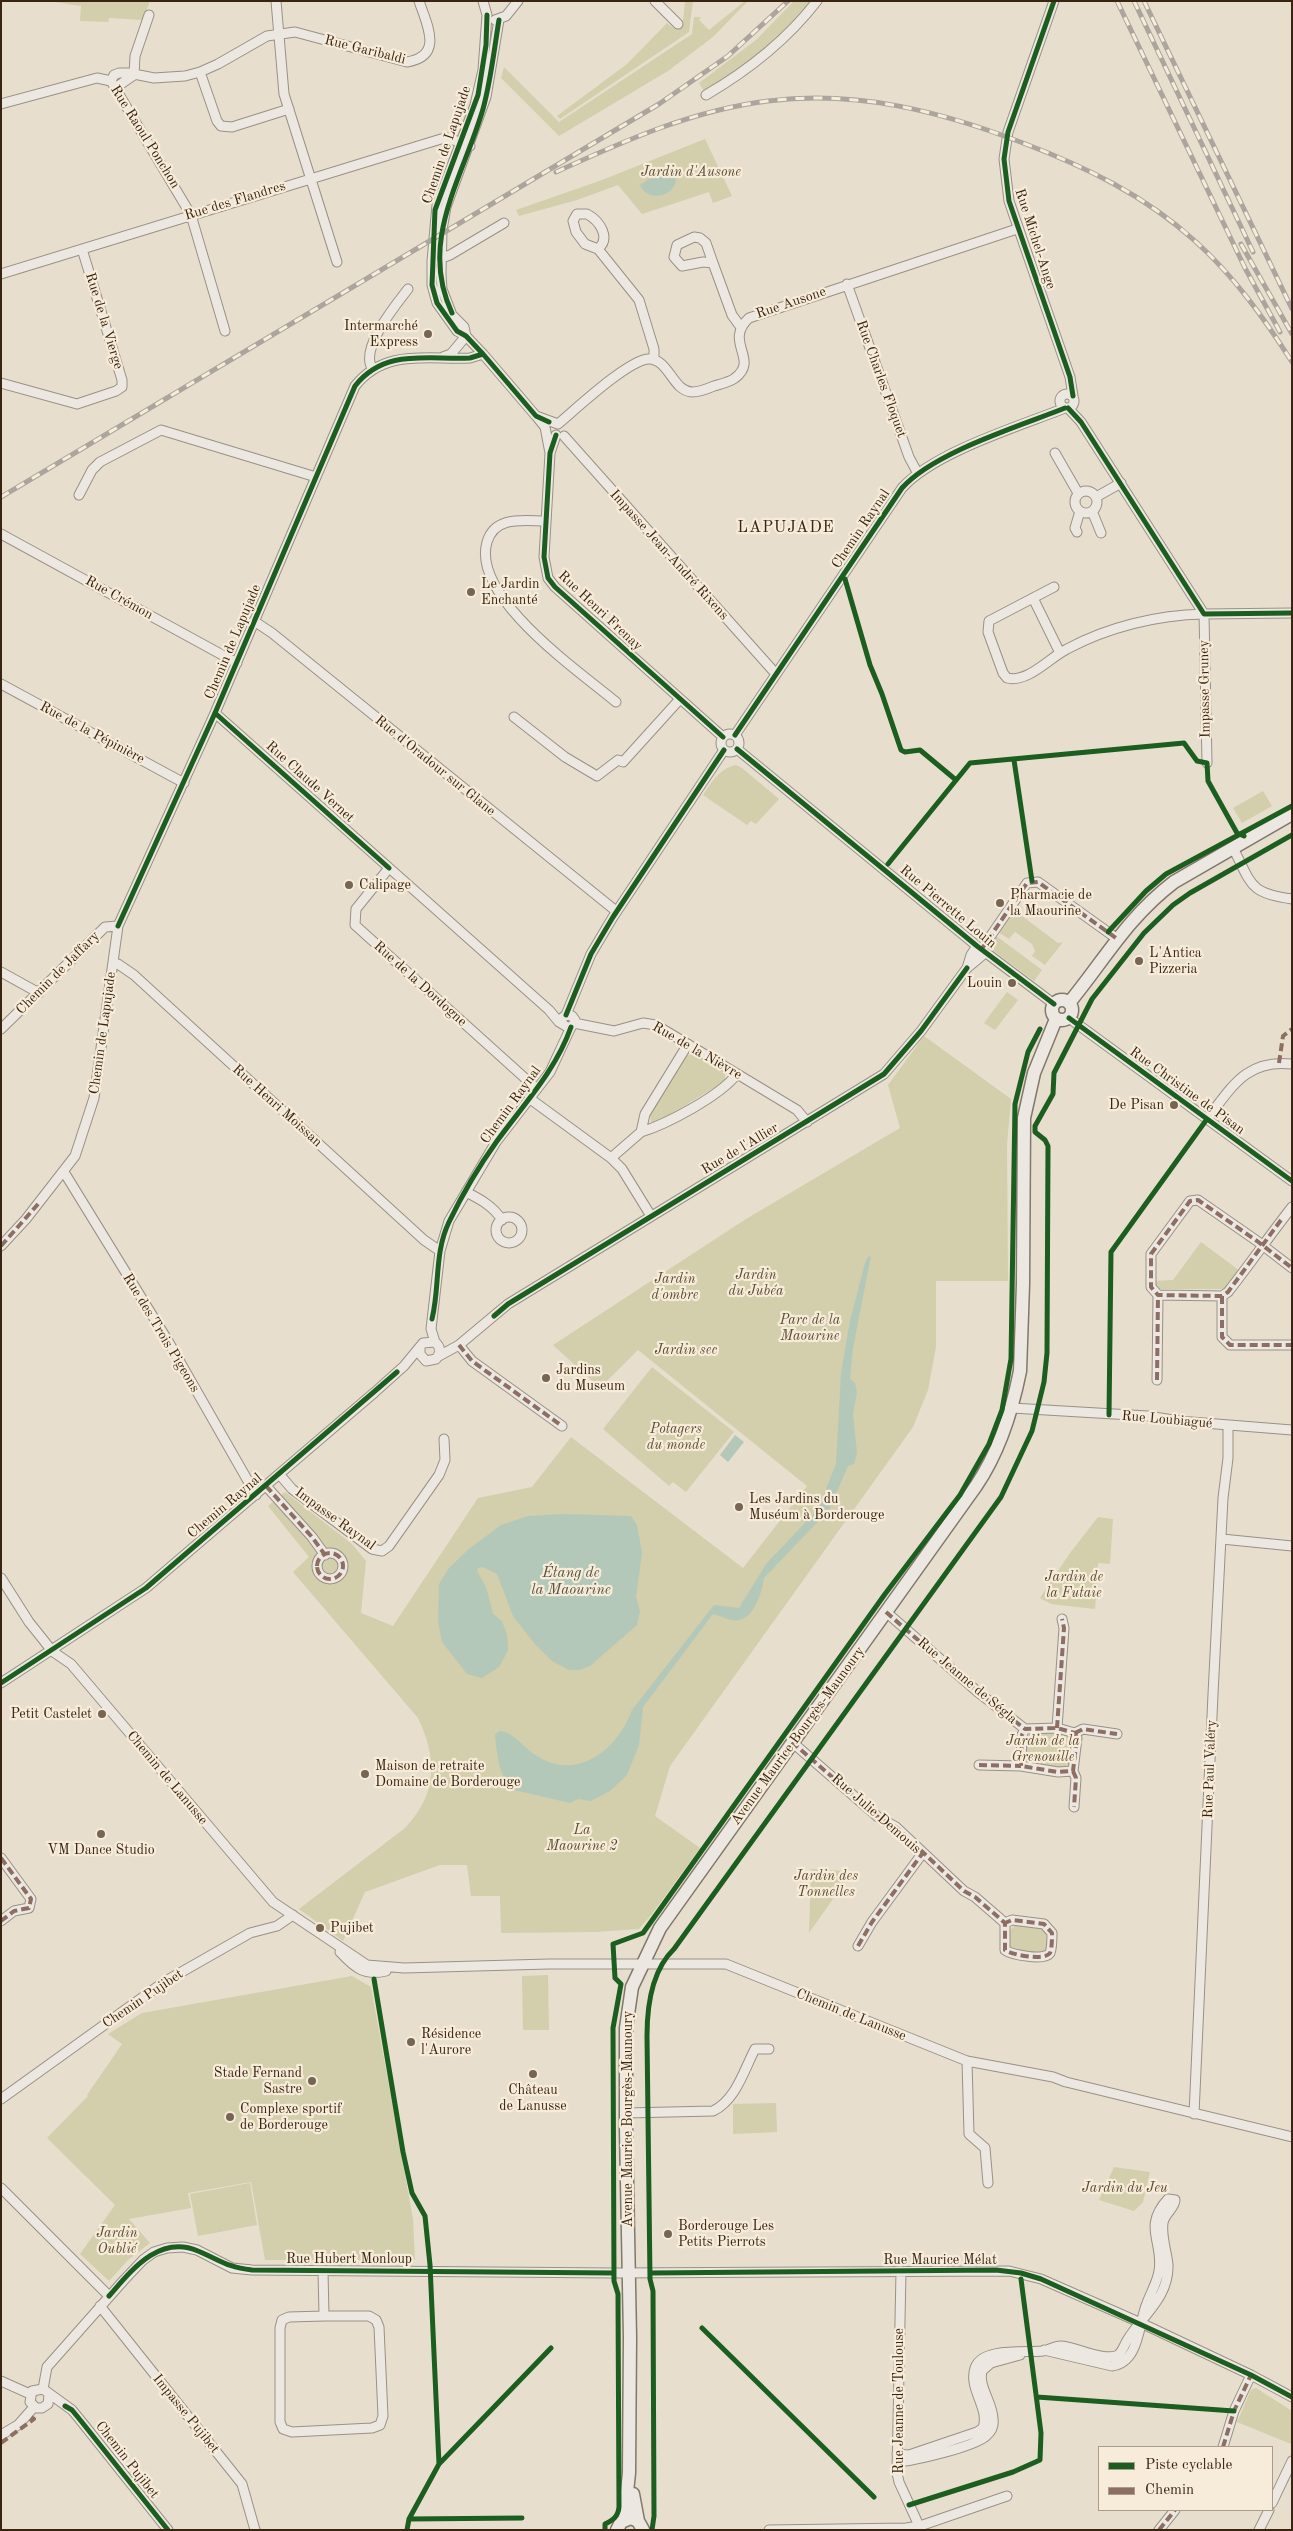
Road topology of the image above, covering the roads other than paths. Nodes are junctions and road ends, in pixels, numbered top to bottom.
1 (276, 1) edge
2 (419, 1) edge
3 (508, 1) edge
4 (518, 1) edge
5 (655, 1) edge
6 (817, 1) edge
7 (1054, 1) edge
8 (485, 6) edge
9 (509, 12) junction
10 (149, 15) dead end
11 (499, 20) junction
12 (678, 24) dead end
13 (278, 34) junction
14 (200, 72) junction
15 (134, 75) junction
16 (113, 84) junction
17 (706, 95) dead end
18 (1, 104) edge
19 (289, 109) junction
20 (466, 144) junction
21 (310, 179) junction
22 (191, 215) junction
23 (504, 223) dead end
24 (1017, 229) junction
25 (82, 248) junction
26 (598, 249) dead end
27 (436, 260) junction
28 (337, 262) dead end
29 (712, 263) junction
30 (1, 274) edge
31 (847, 284) junction
32 (408, 289) dead end
33 (740, 326) junction
34 (225, 331) dead end
35 (466, 336) junction
36 (484, 354) junction
37 (443, 357) junction
38 (654, 360) junction
39 (372, 368) junction
40 (1, 383) edge
41 (1067, 401) junction
42 (553, 430) junction
43 (1056, 453) dead end
44 (917, 472) junction
45 (316, 476) junction
46 (1121, 484) junction
47 (1078, 493) junction
48 (79, 495) dead end
49 (1096, 497) junction
50 (1092, 511) junction
51 (1080, 512) junction
52 (546, 521) junction
53 (1077, 532) dead end
54 (1101, 533) dead end
55 (1, 534) edge
56 (1054, 587) dead end
57 (1033, 598) junction
58 (1292, 613) edge
59 (1204, 614) junction
60 (254, 621) junction
61 (1060, 652) junction
62 (236, 663) junction
63 (776, 674) junction
64 (1, 684) edge
65 (680, 700) junction
66 (616, 702) dead end
67 (215, 713) junction
68 (514, 717) dead end
69 (735, 735) junction
70 (723, 737) junction
71 (737, 749) junction
72 (724, 750) junction
73 (1207, 763) dead end
74 (184, 783) junction
75 (1292, 814) edge
76 (1233, 848) junction
77 (389, 868) junction
78 (1292, 899) edge
79 (616, 911) junction
80 (118, 926) junction
81 (1116, 938) junction
82 (981, 950) junction
83 (114, 963) junction
84 (1, 972) edge
85 (39, 993) junction
86 (1069, 1002) junction
87 (1054, 1004) junction
88 (1069, 1018) junction
89 (1056, 1019) junction
90 (568, 1021) junction
91 (1, 1029) edge
92 (688, 1044) junction
93 (1292, 1064) edge
94 (737, 1074) junction
95 (537, 1089) junction
96 (529, 1098) junction
97 (1207, 1119) junction
98 (807, 1122) junction
99 (640, 1132) junction
100 (611, 1158) junction
101 (64, 1172) junction
102 (1292, 1181) edge
103 (466, 1192) junction
104 (1292, 1207) edge
105 (651, 1216) junction
106 (502, 1220) dead end
107 (1, 1246) edge
108 (1263, 1246) junction
109 (440, 1251) junction
110 (1292, 1268) edge
111 (1156, 1294) junction
112 (1222, 1296) junction
113 (432, 1319) junction
114 (436, 1343) junction
115 (459, 1345) junction
116 (1292, 1345) edge
117 (421, 1346) junction
118 (439, 1356) junction
119 (424, 1359) junction
120 (404, 1366) junction
121 (1157, 1380) dead end
122 (1012, 1408) junction
123 (1228, 1425) junction
124 (562, 1426) dead end
125 (1292, 1430) edge
126 (444, 1439) dead end
127 (280, 1475) junction
128 (266, 1486) junction
129 (256, 1495) junction
130 (1222, 1539) junction
131 (1292, 1546) edge
132 (324, 1555) dead end
133 (1, 1578) edge
134 (886, 1612) junction
135 (1062, 1619) dead end
136 (52, 1651) junction
137 (1, 1683) edge
138 (1057, 1728) junction
139 (1025, 1729) junction
140 (1075, 1733) junction
141 (1117, 1734) dead end
142 (792, 1742) junction
143 (979, 1765) dead end
144 (1021, 1766) junction
145 (1073, 1771) junction
146 (1074, 1807) dead end
147 (922, 1854) junction
148 (1, 1858) edge
149 (293, 1915) junction
150 (1, 1921) edge
151 (1005, 1923) junction
152 (858, 1946) dead end
153 (641, 1964) junction
154 (769, 2049) dead end
155 (967, 2061) junction
156 (1, 2099) edge
157 (626, 2113) junction
158 (1194, 2114) junction
159 (1292, 2137) edge
160 (988, 2183) dead end
161 (1, 2188) edge
162 (323, 2270) junction
163 (901, 2271) junction
164 (629, 2273) junction
165 (1160, 2284) junction
166 (109, 2296) junction
167 (100, 2306) junction
168 (324, 2316) junction
169 (1141, 2323) junction
170 (1251, 2375) junction
171 (1, 2381) edge
172 (46, 2392) junction
173 (30, 2394) junction
174 (1292, 2397) edge
175 (65, 2406) junction
176 (34, 2407) junction
177 (44, 2407) junction
178 (1, 2435) edge
179 (1223, 2446) edge
180 (897, 2458) junction
181 (1292, 2461) edge
182 (629, 2473) junction
183 (1007, 2496) dead end
184 (1273, 2501) edge
185 (1174, 2511) edge
186 (1268, 2511) edge
187 (620, 2525) edge
188 (641, 2526) edge
189 (920, 2528) edge
190 (168, 2530) edge
191 (255, 2530) edge
192 (769, 2530) edge
193 (1158, 2530) edge
194 (1259, 2530) edge

1 - 13 street
2 - 13 street, Rue Garibaldi
3 - 9 street
4 - 9 street
5 - 12 street
6 - 17 street
7 - 24 street, Rue Michel-Ange
8 - 11 street, Chemin de Lapujade
8 - 20 street, Chemin de Lapujade
9 - 11 street
10 - 15 street
11 - 20 street, Chemin de Lapujade
13 - 14 street
13 - 19 street
14 - 15 street
14 - 19 street
15 - 16 street
16 - 18 street, Rue Raoul Ponchon
16 - 22 street, Rue Raoul Ponchon
19 - 21 street
20 - 21 street, Rue des Flandres
20 - 27 street, Chemin de Lapujade
21 - 22 street, Rue des Flandres
21 - 28 street
22 - 25 street, Rue des Flandres
22 - 34 street, Rue Raoul Ponchon
23 - 27 street
24 - 31 street, Rue Ausone
24 - 41 street, Rue Michel-Ange
25 - 30 street, Rue des Flandres
25 - 40 street, Rue de la Vierge
26 - 38 street
27 - 35 street, Chemin de Lapujade
29 - 29 street
29 - 33 street
31 - 33 street, Rue Ausone
31 - 44 street, Rue Charles Floquet
32 - 39 street
33 - 38 street, Rue Ausone
35 - 36 street
35 - 37 street
36 - 37 street
36 - 42 street, Impasse Jean-André Rixens
37 - 39 street
38 - 42 street
39 - 45 street, Chemin de Lapujade
41 - 44 street, Chemin Raynal
41 - 46 street
42 - 52 street, Rue Henri Frenay
42 - 63 street, Impasse Jean-André Rixens
43 - 47 street
44 - 63 street, Chemin Raynal
45 - 48 street
45 - 60 street, Chemin de Lapujade
46 - 49 street
46 - 59 street
47 - 49 street
47 - 51 street
49 - 50 street
50 - 51 street
50 - 54 street
51 - 53 street
52 - 65 street, Rue Henri Frenay
52 - 66 street
55 - 62 street, Rue Crémon
56 - 57 street
57 - 61 street
57 - 61 street
58 - 59 street
59 - 61 street
59 - 73 street, Impasse Gruney
60 - 62 street, Chemin de Lapujade
60 - 79 street, Rue d'Oradour sur Glane
62 - 67 street, Chemin de Lapujade
63 - 69 street, Chemin Raynal
64 - 74 street, Rue de la Pépinière
65 - 68 street
65 - 70 street, Rue Henri Frenay
67 - 74 street, Chemin de Lapujade
67 - 77 street, Rue Claude Vernet
69 - 70 street
69 - 71 street
70 - 72 street
71 - 72 street
71 - 82 street, Rue Pierrette Louin
72 - 79 street, Chemin Raynal
74 - 80 street, Chemin de Lapujade
75 - 76 street
76 - 78 street
76 - 81 street
77 - 90 street, Rue Claude Vernet
77 - 95 street, Rue de la Dordogne
79 - 90 street, Chemin Raynal
80 - 83 street, Chemin de Lapujade
80 - 85 street, Chemin de Jaffary
81 - 82 street, Rue de l'Allier
81 - 86 street
82 - 87 street, Rue Pierrette Louin
82 - 98 street, Rue de l'Allier
83 - 101 street, Chemin de Lapujade
83 - 109 street, Rue Henri Moissan
84 - 85 street
85 - 91 street, Chemin de Jaffary
86 - 87 street
86 - 88 street
87 - 89 street
88 - 89 street
88 - 97 street, Rue Christine de Pisan
89 - 122 street, Avenue Maurice Bourgès-Maunoury
90 - 92 street, Rue de la Nièvre
90 - 95 street, Chemin Raynal
92 - 94 street, Rue de la Nièvre
92 - 99 street
93 - 97 street
94 - 98 street, Rue de la Nièvre
94 - 99 street
95 - 96 street, Chemin Raynal
96 - 100 street
96 - 103 street, Chemin Raynal
97 - 102 street, Rue Christine de Pisan
98 - 105 street, Rue de l'Allier
99 - 100 street
100 - 105 street
101 - 107 street, Chemin de Lapujade
101 - 129 street, Rue des Trois Pigeons
103 - 106 street
103 - 109 street, Chemin Raynal
104 - 108 street
105 - 115 street, Rue de l'Allier
108 - 110 street
108 - 111 street
108 - 112 street
109 - 113 street, Chemin Raynal
111 - 112 street
111 - 121 street
112 - 116 street
113 - 114 street, Chemin Raynal
113 - 117 street, Chemin Raynal
114 - 115 street
114 - 117 street
114 - 118 street
115 - 118 street, Rue de l'Allier
115 - 124 street
117 - 119 street
117 - 120 street, Chemin Raynal
118 - 119 street
119 - 120 street, Chemin Raynal
120 - 127 street, Chemin Raynal
122 - 123 street, Rue Loubiagué
122 - 134 street, Avenue Maurice Bourgès-Maunoury
123 - 125 street, Rue Loubiagué
123 - 130 street, Rue Paul Valéry
126 - 127 street, Impasse Raynal
127 - 128 street, Chemin Raynal
128 - 129 street, Chemin Raynal
128 - 132 street
129 - 136 street, Chemin Raynal
130 - 131 street
130 - 158 street, Rue Paul Valéry
133 - 136 street, Chemin de Lanusse
134 - 139 street, Rue Jeanne de Ségla
134 - 142 street, Avenue Maurice Bourgès-Maunoury
135 - 138 street
136 - 137 street
136 - 149 street, Chemin de Lanusse
138 - 139 street, Rue Jeanne de Ségla
138 - 140 street, Rue Jeanne de Ségla
139 - 144 street, Rue Jeanne de Ségla
140 - 141 street, Rue Jeanne de Ségla
140 - 145 street
142 - 147 street, Rue Julie Demouis
142 - 153 street, Avenue Maurice Bourgès-Maunoury
143 - 144 street
144 - 145 street
145 - 146 street
147 - 151 street, Rue Julie Demouis
147 - 152 street
148 - 150 street
149 - 153 street, Chemin de Lanusse
149 - 156 street, Chemin Pujibet
151 - 151 street
153 - 155 street, Chemin de Lanusse
153 - 157 street, Avenue Maurice Bourgès-Maunoury
154 - 157 street
155 - 158 street, Chemin de Lanusse
155 - 160 street
157 - 164 street, Avenue Maurice Bourgès-Maunoury
158 - 159 street, Chemin de Lanusse
161 - 166 street
162 - 164 street, Rue Hubert Monloup
162 - 166 street, Rue Hubert Monloup
162 - 168 street
163 - 164 street, Rue Maurice Mélat
163 - 169 street, Rue Maurice Mélat
163 - 180 street, Rue Jeanne de Toulouse
164 - 182 street, Avenue Maurice Bourgès-Maunoury
165 - 165 street
165 - 169 street
166 - 167 street
167 - 172 street
167 - 191 street, Impasse Pujibet
168 - 168 street
169 - 170 street, Rue Maurice Mélat
169 - 180 street
170 - 174 street, Rue Maurice Mélat
170 - 179 street
171 - 173 street
172 - 173 street
172 - 175 street, Chemin Pujibet
172 - 177 street
173 - 176 street
175 - 177 street
175 - 190 street, Chemin Pujibet
176 - 177 street
176 - 178 street
180 - 189 street, Rue Jeanne de Toulouse
181 - 184 street
182 - 187 street, Avenue Maurice Bourgès-Maunoury
182 - 188 street, Avenue Maurice Bourgès-Maunoury
183 - 189 street
185 - 193 street
186 - 194 street
187 - 188 street
189 - 192 street

